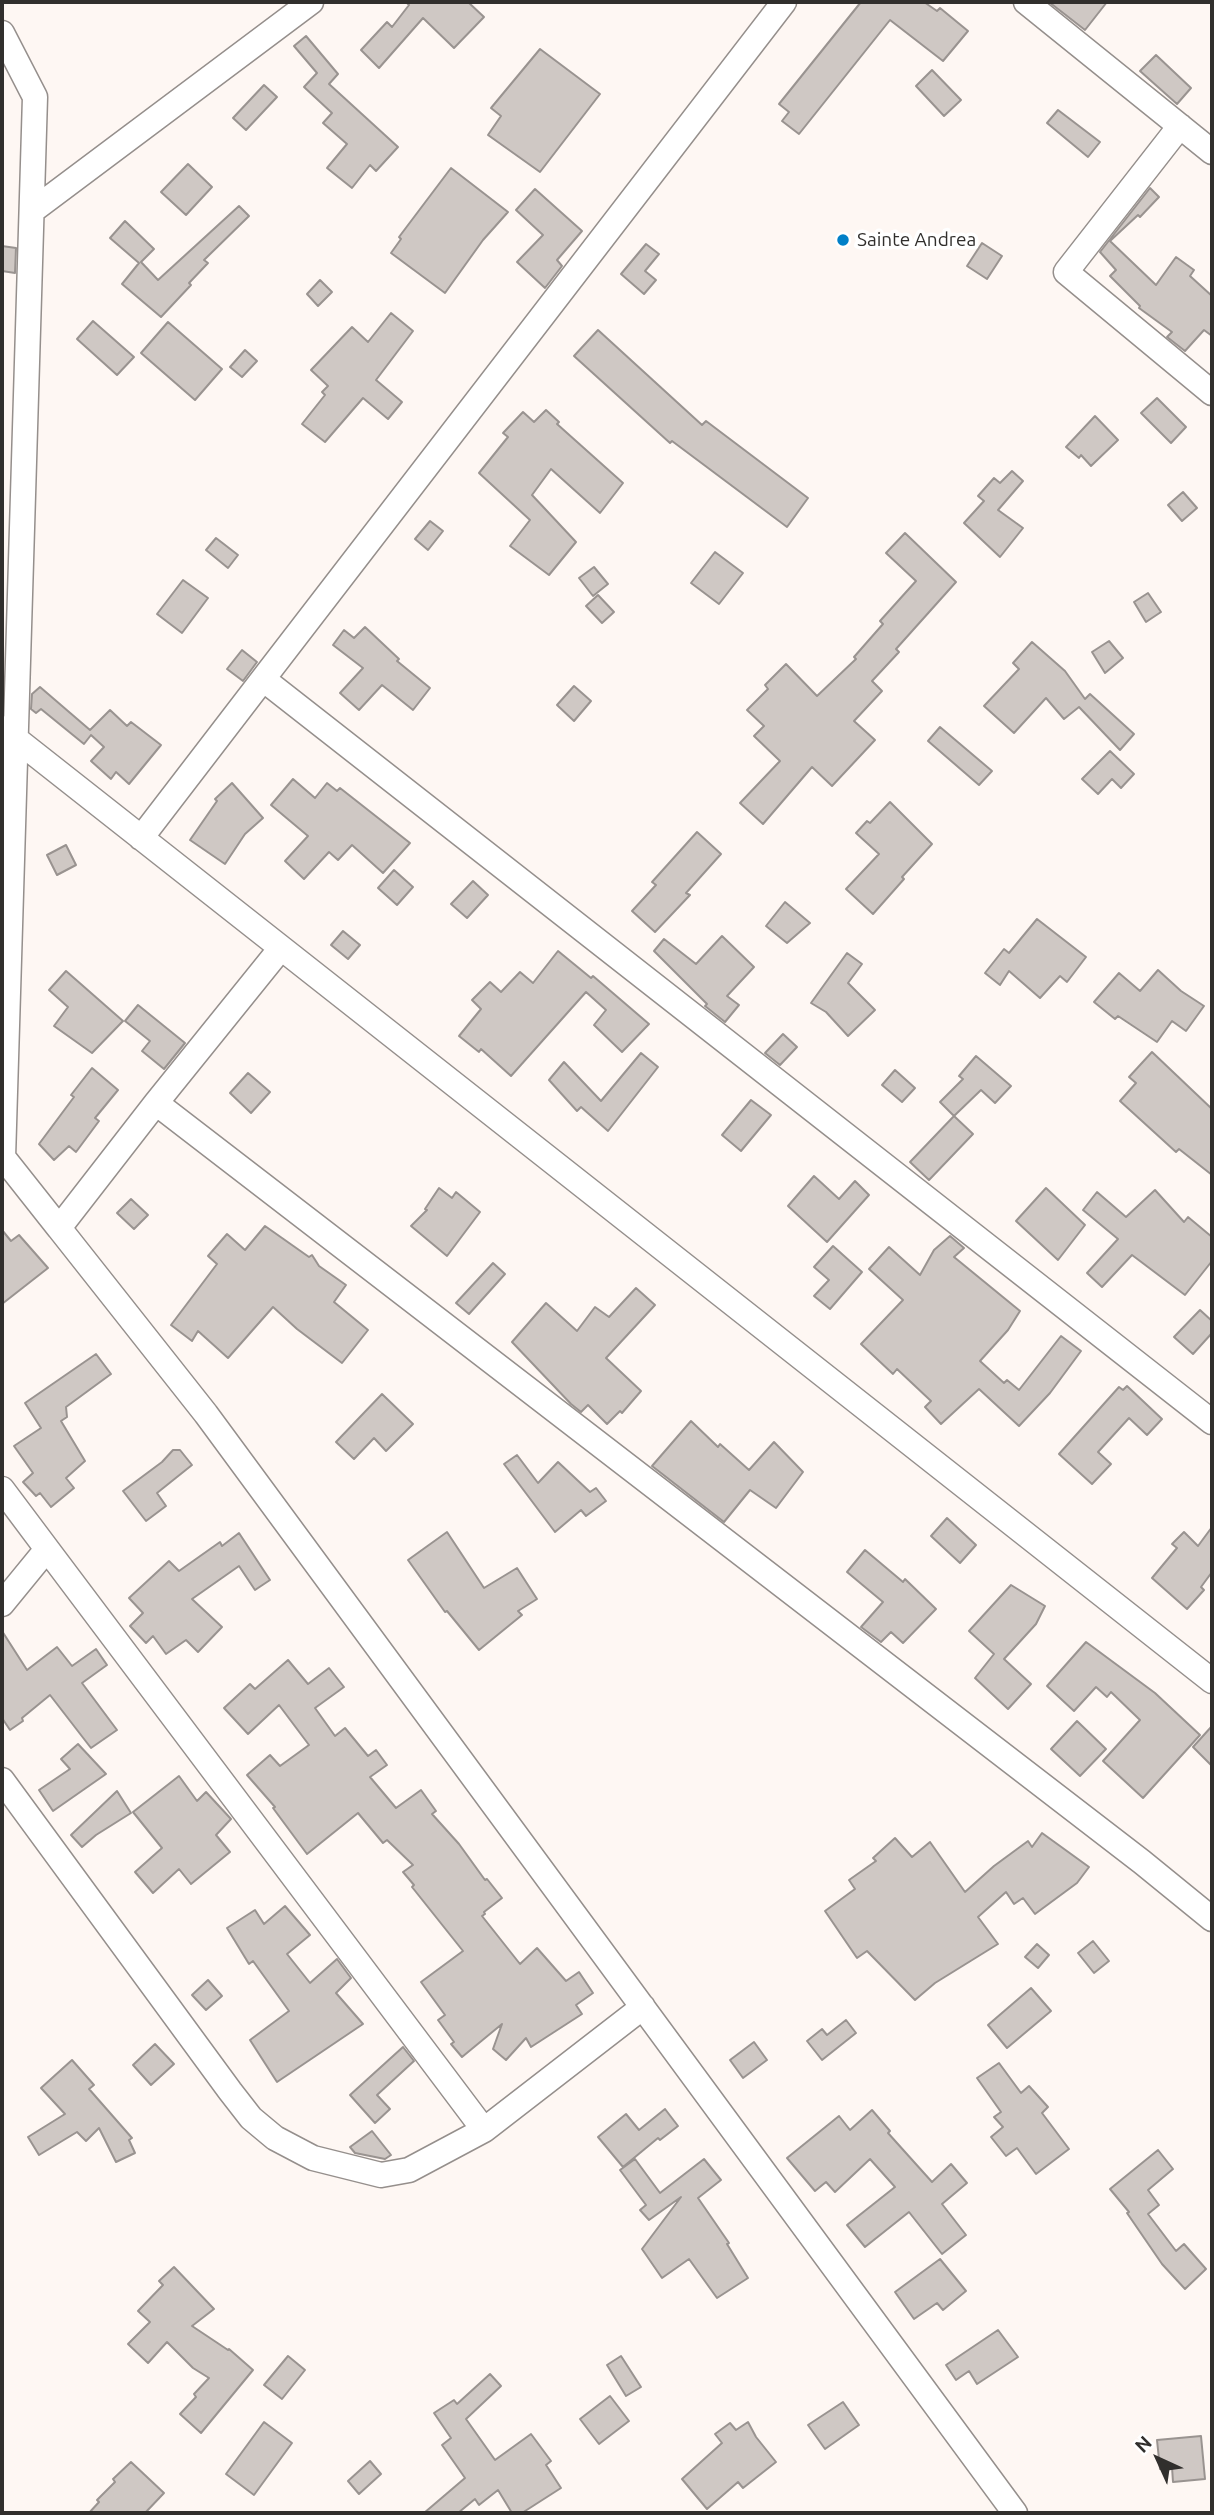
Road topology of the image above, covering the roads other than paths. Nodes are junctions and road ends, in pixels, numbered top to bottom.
1 (311, 2) edge
2 (784, 2) edge
3 (1026, 2) edge
4 (2, 33) edge
5 (1180, 126) junction
6 (1212, 152) edge
7 (32, 211) junction
8 (1212, 393) edge
9 (263, 679) junction
10 (8, 733) edge
11 (141, 838) junction
12 (281, 948) junction
13 (156, 1103) junction
14 (2, 1157) edge
15 (59, 1228) junction
16 (1212, 1422) edge
17 (2, 1489) edge
18 (47, 1549) junction
19 (2, 1604) edge
20 (1212, 1681) edge
21 (2, 1780) edge
22 (1212, 1919) edge
23 (643, 2007) junction
24 (484, 2130) junction
25 (1015, 2513) edge

1 - 7 street
2 - 9 street
3 - 5 street
4 - 7 street
5 - 6 street
5 - 8 street
7 - 10 street
9 - 11 street
9 - 16 street
10 - 11 street
10 - 14 street
11 - 12 street
12 - 13 street
12 - 20 street
13 - 15 street
13 - 22 street
14 - 15 street
15 - 23 street
17 - 18 street
18 - 19 street
18 - 24 street
21 - 24 street
23 - 24 street
23 - 25 street

